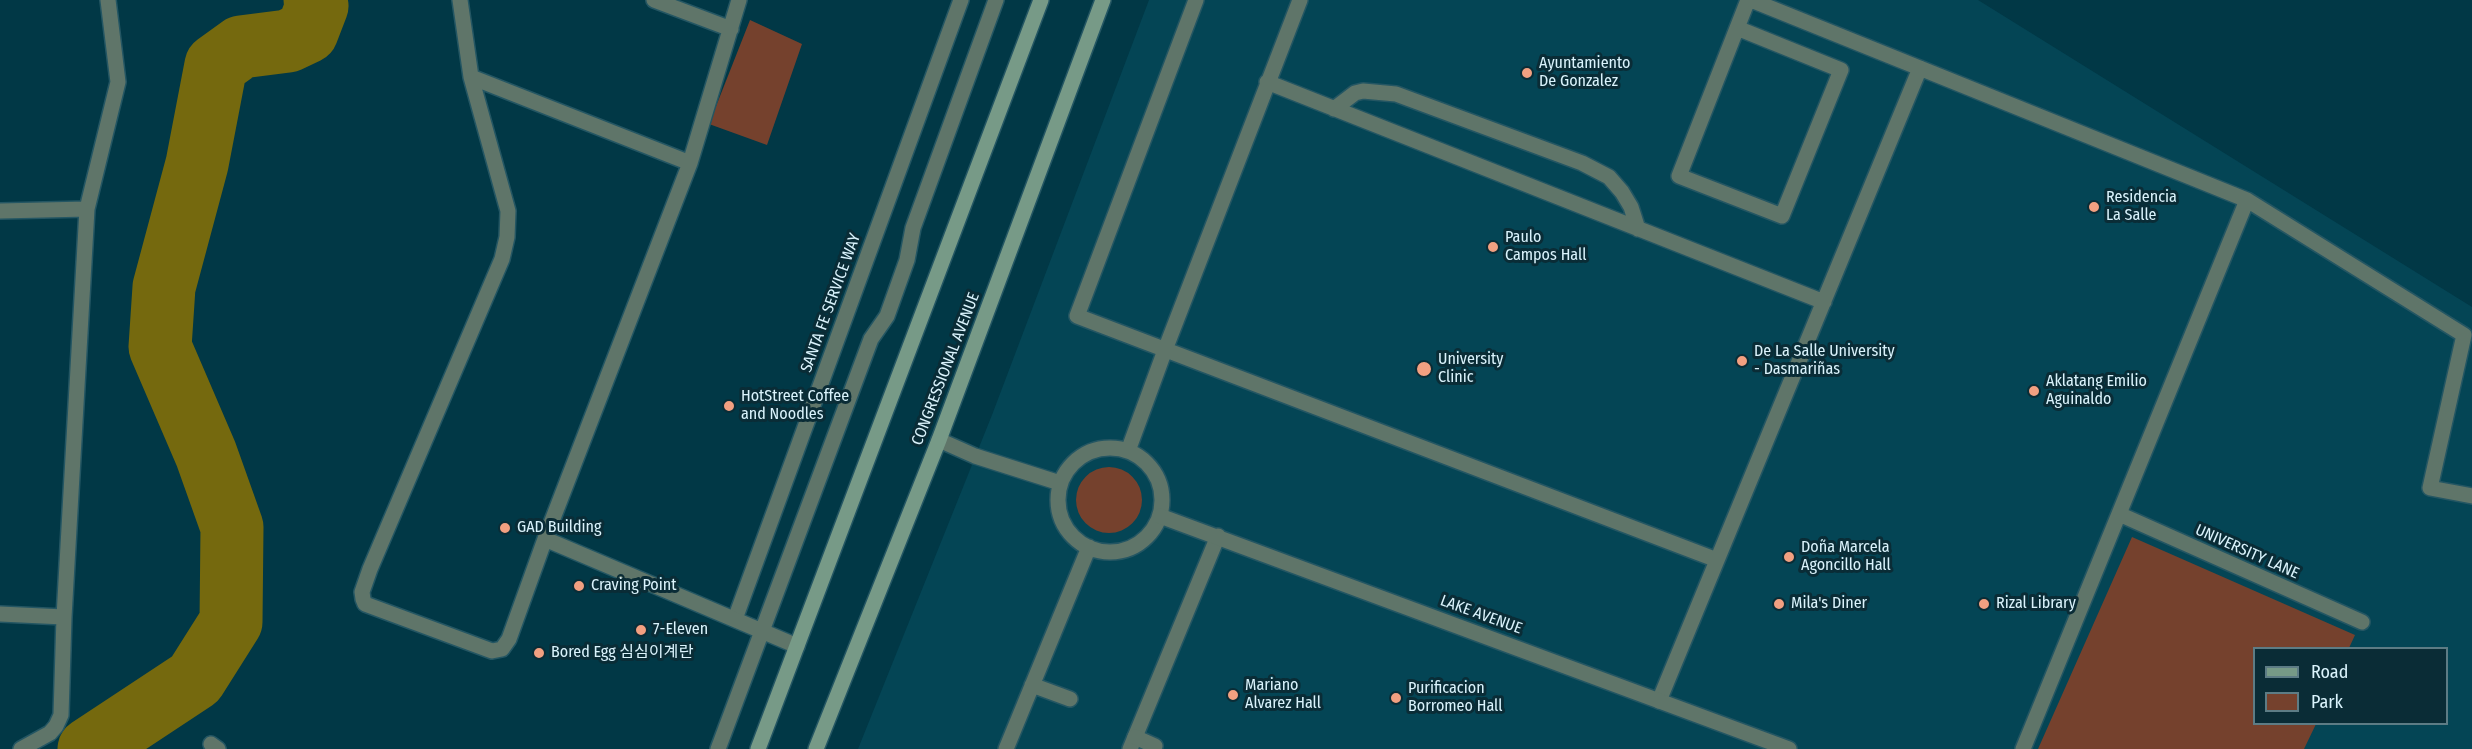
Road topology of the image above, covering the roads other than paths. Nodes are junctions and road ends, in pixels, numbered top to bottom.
1 (108, 0) edge
2 (460, 0) edge
3 (654, 0) edge
4 (739, 0) edge
5 (961, 0) edge
6 (996, 0) edge
7 (1041, 0) edge
8 (1103, 0) edge
9 (1196, 0) edge
10 (1300, 0) edge
11 (1749, 0) edge
12 (1737, 28) junction
13 (731, 29) junction
14 (1920, 68) junction
15 (471, 77) junction
16 (1267, 82) junction
17 (1334, 109) junction
18 (690, 163) junction
19 (2247, 200) junction
20 (87, 208) junction
21 (0, 211) edge
22 (1638, 229) junction
23 (1824, 302) junction
24 (1165, 350) junction
25 (939, 440) junction
26 (1128, 451) junction
27 (1060, 483) junction
28 (2472, 496) edge
29 (2119, 514) junction
30 (1160, 516) junction
31 (1218, 536) junction
32 (545, 539) junction
33 (1089, 547) junction
34 (1717, 560) junction
35 (0, 614) edge
36 (64, 617) junction
37 (735, 619) junction
38 (2362, 622) dead end
39 (763, 631) junction
40 (797, 645) junction
41 (1032, 685) junction
42 (1070, 699) dead end
43 (1659, 701) junction
44 (1132, 743) edge
45 (1155, 746) dead end
46 (21, 749) edge
47 (718, 749) edge
48 (758, 749) edge
49 (816, 749) edge
50 (1006, 749) edge
51 (1790, 749) edge
52 (2023, 749) edge

1 - 20 street
2 - 15 street
3 - 13 street
4 - 13 street
5 - 37 street, SANTA FE SERVICE WAY
6 - 39 street
7 - 40 main road
8 - 25 main road, CONGRESSIONAL AVENUE
9 - 24 street
10 - 16 street
11 - 12 street
11 - 14 street
12 - 12 street
13 - 18 street
14 - 19 street
14 - 23 street
15 - 18 street
15 - 32 street
16 - 17 street
16 - 24 street
17 - 22 street
17 - 22 street
18 - 32 street
19 - 28 street
19 - 29 street
20 - 21 street
20 - 36 street
22 - 23 street
23 - 34 street
24 - 26 street
24 - 34 street
25 - 27 street
25 - 49 main road, CONGRESSIONAL AVENUE
26 - 27 street
26 - 30 street
27 - 33 street
29 - 38 street, UNIVERSITY LANE
29 - 52 street
30 - 31 street, LAKE AVENUE
30 - 33 street
31 - 43 street, LAKE AVENUE
31 - 44 street
32 - 37 street
33 - 41 street
34 - 43 street
35 - 36 street
36 - 46 street
37 - 39 street
39 - 40 street
39 - 47 street
40 - 48 main road
41 - 42 street
41 - 50 street
43 - 51 street, LAKE AVENUE
44 - 45 street

